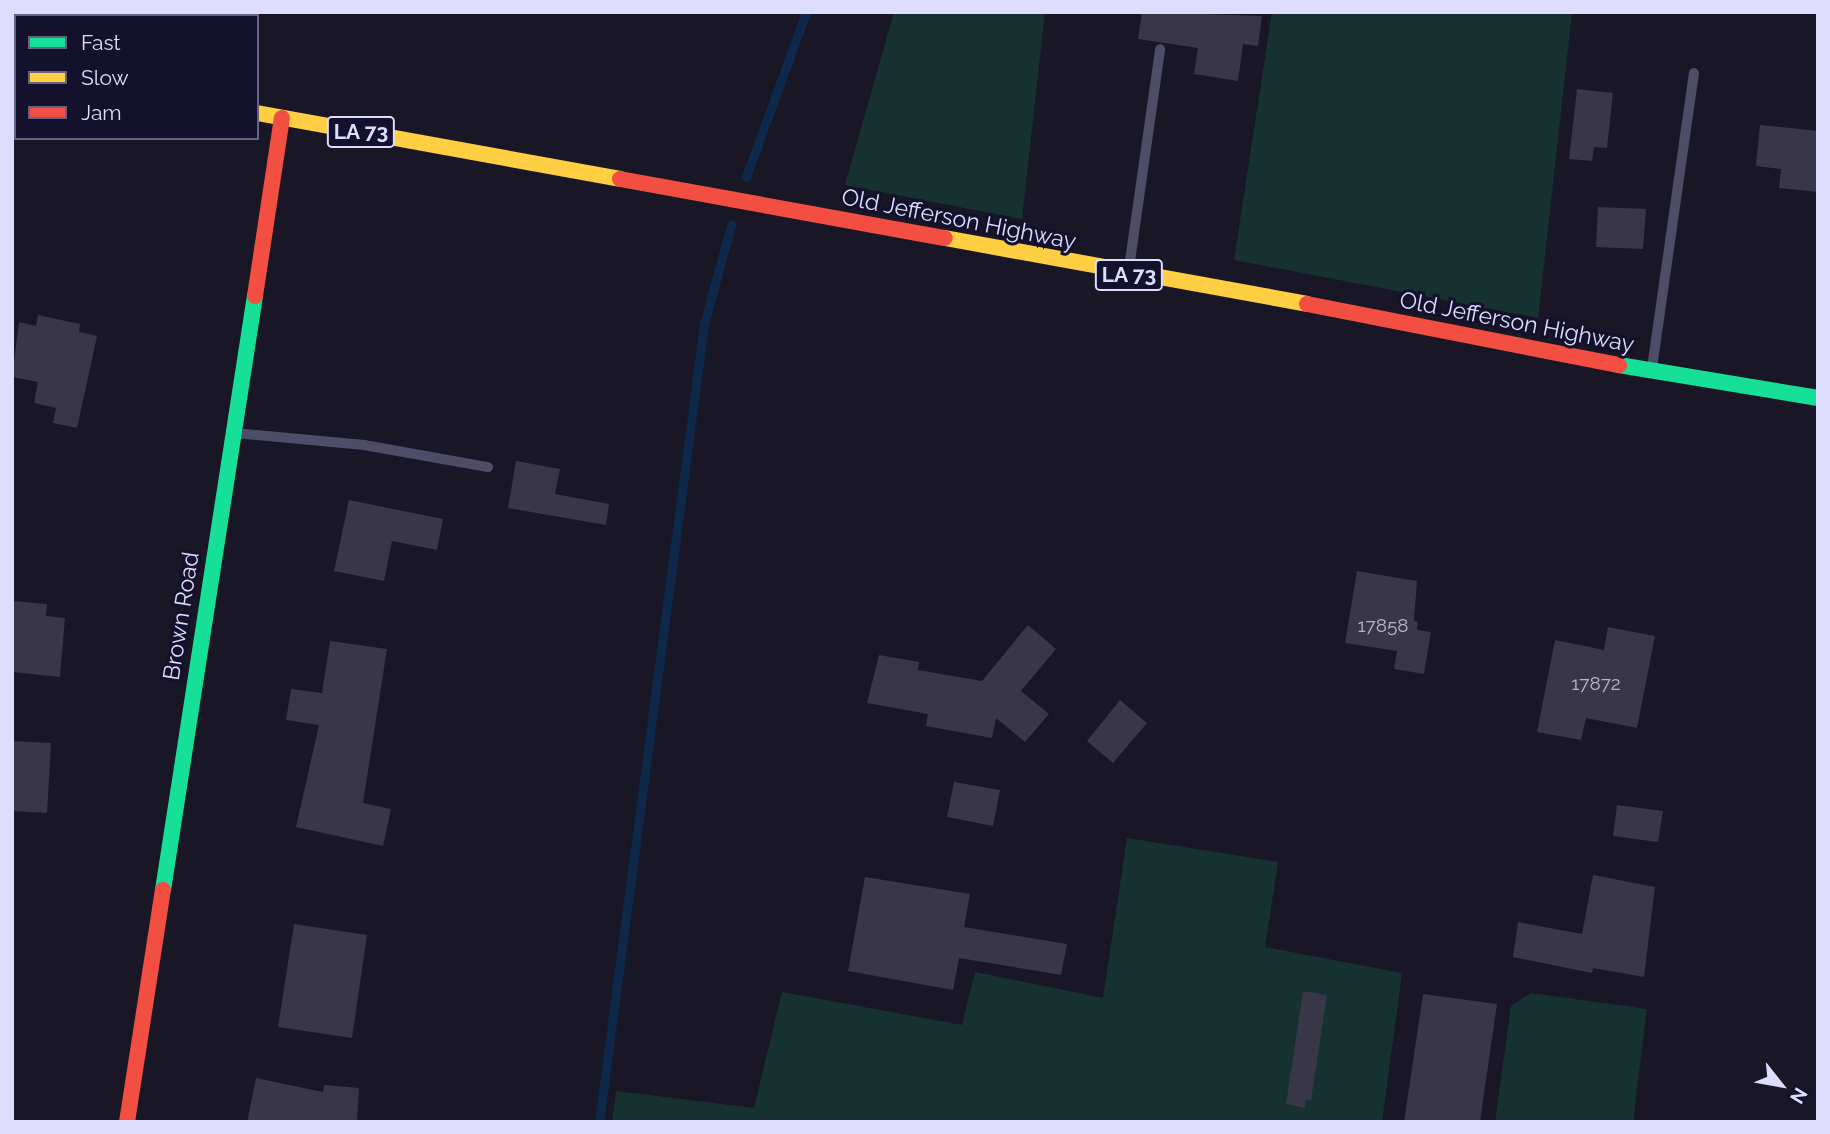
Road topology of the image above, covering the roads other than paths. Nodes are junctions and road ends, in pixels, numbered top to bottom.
1 (1160, 49) dead end
2 (1693, 73) dead end
3 (259, 113) edge
4 (282, 118) junction
5 (1128, 275) junction
6 (1651, 372) junction
7 (1818, 398) edge
8 (233, 433) junction
9 (488, 467) dead end
10 (127, 1122) edge

1 - 5 lane
2 - 6 lane
3 - 4 main road, Old Jefferson Highway / LA 73
4 - 5 main road, Old Jefferson Highway / LA 73
4 - 8 main road, Brown Road
5 - 6 main road, Old Jefferson Highway / LA 73
6 - 7 main road, Old Jefferson Highway / LA 73
8 - 9 lane
8 - 10 main road, Brown Road

